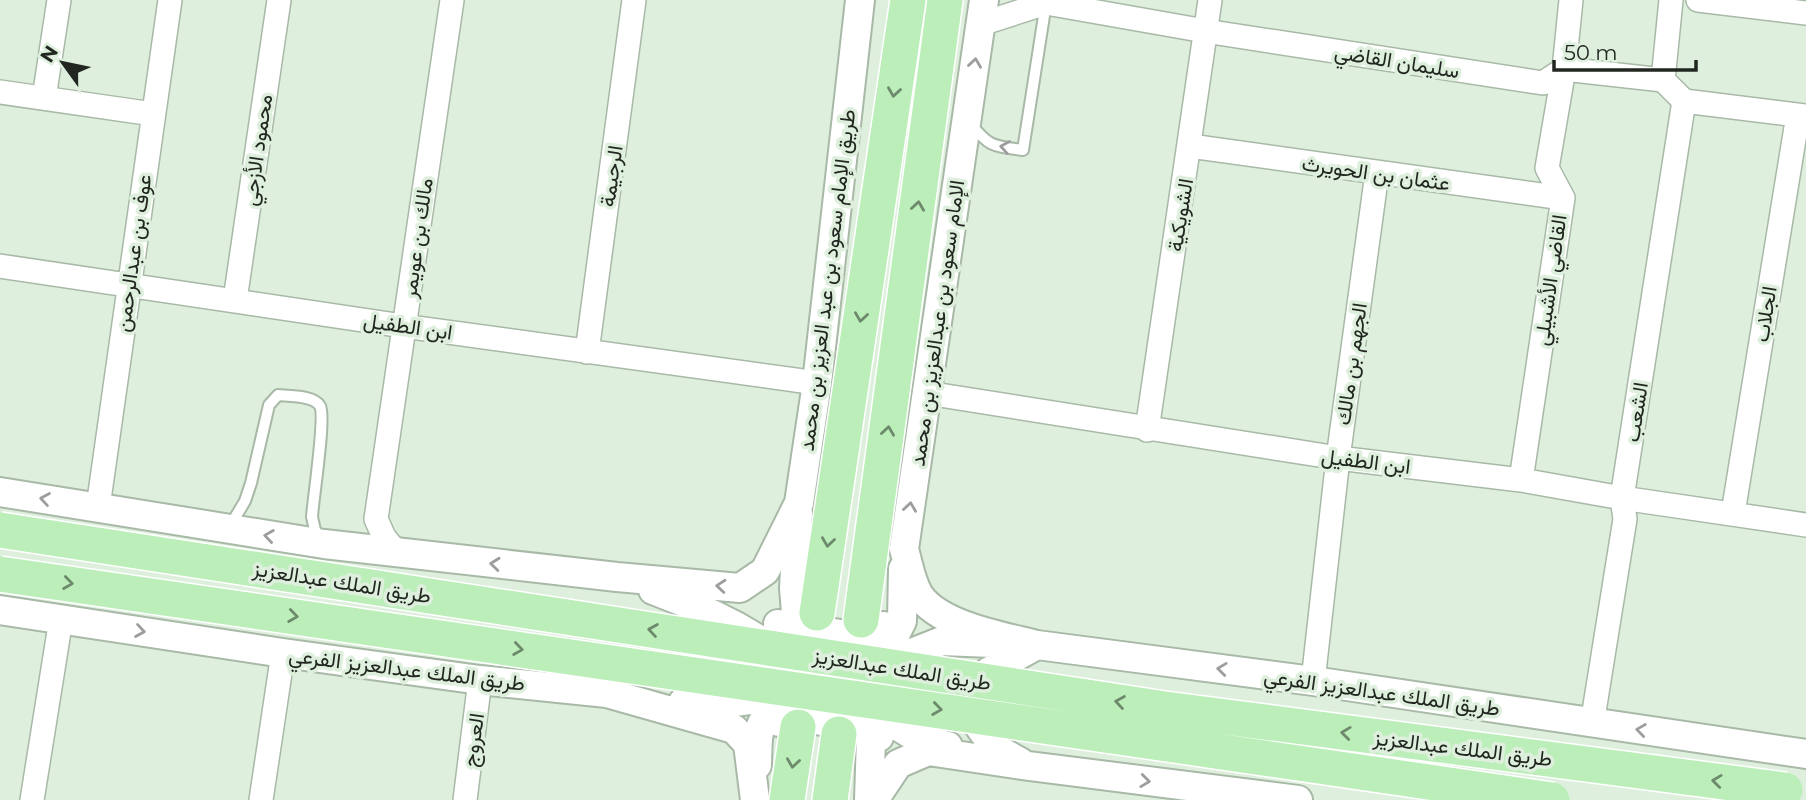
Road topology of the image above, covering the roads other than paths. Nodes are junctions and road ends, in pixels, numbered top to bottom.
1 (59, 0) edge
2 (170, 0) edge
3 (279, 0) edge
4 (452, 0) edge
5 (635, 0) edge
6 (860, 0) edge
7 (908, 0) edge
8 (945, 0) edge
9 (1210, 0) edge
10 (1571, 0) edge
11 (1671, 0) edge
12 (1698, 0) edge
13 (1046, 4) junction
14 (982, 12) edge
15 (1806, 13) edge
16 (1205, 31) junction
17 (1564, 69) junction
18 (1663, 80) junction
19 (0, 92) edge
20 (44, 99) junction
21 (1684, 101) junction
22 (153, 114) junction
23 (1802, 115) edge
24 (967, 118) junction
25 (1190, 146) junction
26 (1377, 173) junction
27 (1563, 198) junction
28 (0, 266) edge
29 (129, 284) junction
30 (235, 300) junction
31 (403, 326) junction
32 (587, 352) junction
33 (817, 383) junction
34 (927, 393) junction
35 (1147, 430) junction
36 (1338, 458) junction
37 (1521, 480) junction
38 (0, 492) edge
39 (1622, 498) junction
40 (799, 503) junction
41 (97, 507) junction
42 (1733, 513) junction
43 (376, 519) junction
44 (1806, 525) edge
45 (0, 530) edge
46 (225, 530) junction
47 (324, 544) junction
48 (358, 548) junction
49 (904, 549) junction
50 (397, 553) junction
51 (0, 573) edge
52 (617, 577) junction
53 (0, 610) edge
54 (817, 613) dead end
55 (61, 619) junction
56 (860, 620) dead end
57 (902, 621) junction
58 (960, 622) joint
59 (776, 636) junction
60 (1037, 645) junction
61 (283, 653) junction
62 (894, 660) junction
63 (824, 672) junction
64 (480, 680) junction
65 (1313, 681) junction
66 (607, 693) junction
67 (764, 698) junction
68 (1592, 724) junction
69 (881, 726) junction
70 (798, 727) dead end
71 (758, 731) junction
72 (839, 734) dead end
73 (1806, 754) edge
74 (1028, 766) junction
75 (1795, 792) edge
76 (1292, 799) edge
77 (32, 800) edge
78 (261, 800) edge
79 (465, 800) edge
80 (756, 800) edge
81 (787, 800) edge
82 (830, 800) edge
83 (871, 800) edge
84 (1552, 800) edge

1 - 20 street
2 - 22 street, عوف بن عبدالرحمن
3 - 30 street, محمود الأزجي
4 - 31 street, مالك بن عويمر
5 - 32 street, الرجيمة
6 - 33 street, طريق الإمام سعود بن عبد العزيز بن محمد
7 -> 54 main road
56 -> 8 main road, الإمام سعود بن عبدالعزيز بن محمد
9 - 16 street, الشويكية
10 - 17 street, القاضي الأشبيلي
11 - 18 street
12 - 15 street
13 - 14 street, سليمان القاضي
13 - 16 street, سليمان القاضي
13 -> 24 lane
24 -> 14 street, الإمام سعود بن عبدالعزيز بن محمد
16 - 17 street, سليمان القاضي
16 - 25 street, الشويكية
17 - 18 street, سليمان القاضي
17 - 27 street, القاضي الأشبيلي
18 - 21 street
19 - 20 street
20 - 22 street
21 - 23 street
21 - 39 street, الشعب
22 - 29 street, عوف بن عبدالرحمن
23 - 42 street, الجلاب
24 - 34 street, الإمام سعود بن عبدالعزيز بن محمد
25 - 26 street, عثمان بن الحويرث
25 - 35 street, الشويكية
26 - 27 street, عثمان بن الحويرث
26 - 36 street, الجهم بن مالك
27 - 37 street, القاضي الأشبيلي
28 - 29 street, ابن الطفيل
29 - 30 street, ابن الطفيل
29 - 41 street, عوف بن عبدالرحمن
30 - 31 street, ابن الطفيل
31 - 32 street, ابن الطفيل
31 - 43 street, مالك بن عويمر
32 - 33 street, ابن الطفيل
33 - 40 street, طريق الإمام سعود بن عبد العزيز بن محمد
34 - 35 street, ابن الطفيل
49 -> 34 street, الإمام سعود بن عبدالعزيز بن محمد
35 - 36 street, ابن الطفيل
36 - 37 street, ابن الطفيل
36 - 65 street, الجهم بن مالك
37 - 39 street, ابن الطفيل
41 -> 38 street
39 - 42 street, ابن الطفيل
39 - 68 street, الشعب
40 - 49 street
40 -> 52 street, طريق الإمام سعود بن عبد العزيز بن محمد
40 - 59 street
41 - 46 street
42 - 44 street, ابن الطفيل
43 - 48 street
43 - 50 street
75 -> 45 main road, طريق الملك عبدالعزيز, bridge
47 -> 46 street
46 - 47 lane
47 - 48 street
48 - 50 street
49 - 57 street
49 - 58 street, الإمام سعود بن عبدالعزيز بن محمد
52 -> 50 street
51 -> 84 main road, طريق الملك عبدالعزيز, bridge
52 - 59 street
52 - 66 street
53 - 55 street, طريق الملك عبدالعزيز الفرعي
55 -> 61 street, طريق الملك عبدالعزيز الفرعي
55 - 77 street
57 - 62 street
57 - 63 street
58 - 60 street, طريق الملك عبدالعزيز الفرعي
59 - 63 street
59 - 67 street
60 - 62 street
65 -> 60 street, طريق الملك عبدالعزيز الفرعي
60 - 74 street
61 - 64 street, طريق الملك عبدالعزيز الفرعي
61 - 78 street
62 - 63 street
62 - 69 street
63 - 67 street
63 - 69 street
63 - 71 street
64 - 66 street, طريق الملك عبدالعزيز الفرعي
64 - 79 street, العروج
65 - 68 street, طريق الملك عبدالعزيز الفرعي
66 - 67 street
66 - 80 street, طريق الملك عبدالعزيز الفرعي
67 - 71 street
73 -> 68 street, طريق الملك عبدالعزيز الفرعي
69 - 74 street
69 - 83 street
70 -> 81 main road
71 - 80 street
72 - 82 main road
74 -> 76 street
74 - 83 street
80 - 83 street

